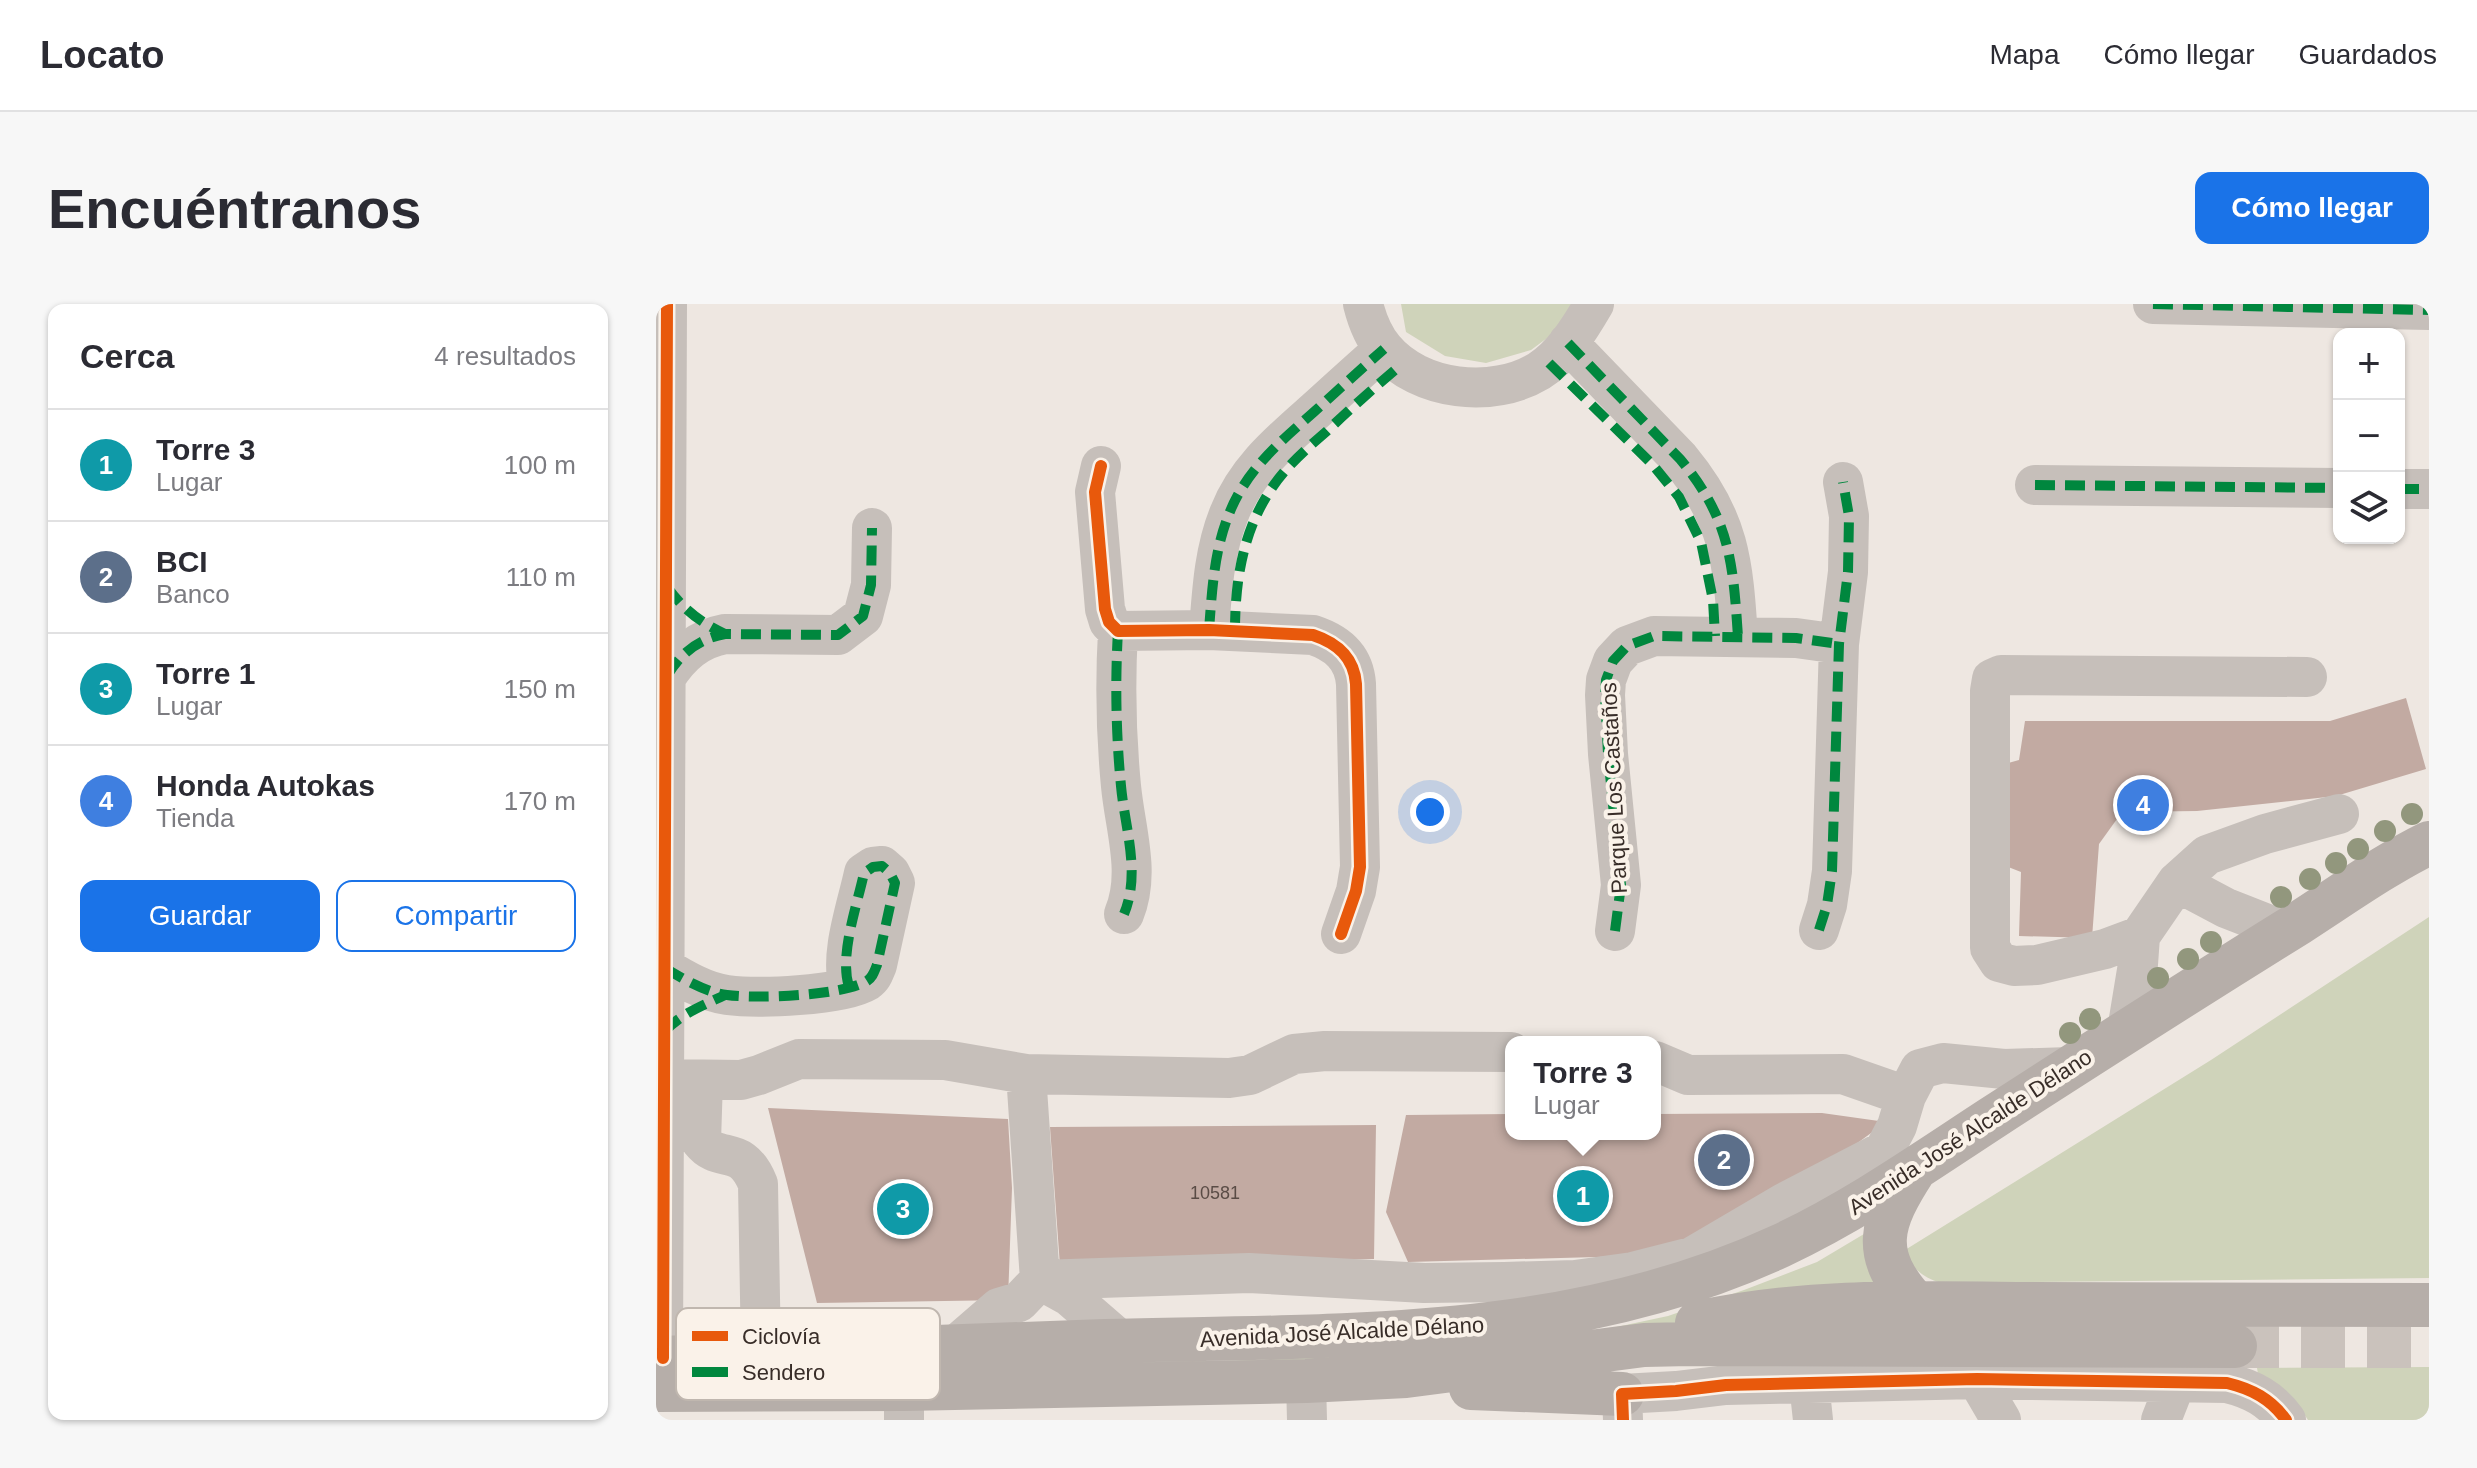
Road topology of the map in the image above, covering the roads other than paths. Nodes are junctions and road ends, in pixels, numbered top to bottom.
1 (667, 304) edge
2 (1363, 304) edge
3 (1594, 304) edge
4 (2153, 304) edge
5 (2429, 310) edge
6 (1559, 353) junction
7 (1392, 357) junction
8 (1101, 466) dead end
9 (1843, 482) dead end
10 (2035, 485) dead end
11 (2333, 488) edge
12 (2405, 489) edge
13 (2429, 489) edge
14 (872, 528) dead end
15 (666, 587) junction
16 (1222, 630) junction
17 (1118, 631) junction
18 (725, 634) junction
19 (1727, 636) junction
20 (1839, 644) junction
21 (666, 677) junction
22 (2307, 677) dead end
23 (2339, 814) dead end
24 (2425, 844) edge
25 (660, 864) edge
26 (2177, 882) junction
27 (1124, 914) dead end
28 (1819, 930) dead end
29 (1615, 931) dead end
30 (2285, 931) junction
31 (1341, 934) dead end
32 (2140, 936) junction
33 (665, 968) junction
34 (849, 987) dead end
35 (725, 995) junction
36 (2127, 1031) junction
37 (664, 1032) junction
38 (1505, 1052) edge
39 (1661, 1064) edge
40 (2070, 1067) junction
41 (1026, 1074) junction
42 (684, 1080) junction
43 (1906, 1096) junction
44 (1916, 1167) junction
45 (1840, 1173) junction
46 (1782, 1245) junction
47 (1040, 1280) junction
48 (1917, 1305) junction
49 (2429, 1305) edge
50 (760, 1308) edge
51 (1121, 1341) junction
52 (1644, 1345) junction
53 (955, 1346) junction
54 (2235, 1346) tunnel mouth
55 (940, 1347) edge
56 (658, 1369) edge
57 (1406, 1376) junction
58 (1977, 1379) junction
59 (2176, 1382) junction
60 (870, 1400) edge
61 (1306, 1400) edge
62 (1811, 1402) edge
63 (904, 1405) edge
64 (1622, 1407) edge
65 (2001, 1420) edge
66 (2161, 1420) edge
67 (2286, 1420) edge

1 - 15 street
2 - 7 street
3 - 6 street
4 - 5 street
6 - 7 street
6 - 19 street
7 - 16 street
8 - 17 street
9 - 20 street
10 - 11 street
12 - 13 street
14 - 18 street
15 - 18 street
15 - 21 street
16 - 17 street
16 - 31 street
17 - 27 street
18 - 21 street
19 - 20 street, Parque Los Castaños
19 - 29 street, Parque Los Castaños
20 - 28 street
21 - 25 street
22 - 32 street
23 - 26 street
24 - 30 main road, Avenida José Alcalde Délano
25 - 33 street
26 - 30 street
26 - 32 street
30 - 36 main road, Avenida José Alcalde Délano
32 - 36 street
33 - 35 street
33 - 37 street
34 - 35 street
35 - 37 street
36 - 40 main road, Avenida José Alcalde Délano
37 - 42 street
38 - 41 street
39 - 43 street
40 - 43 street
40 - 44 main road, Avenida José Alcalde Délano
41 - 42 street
41 - 47 street
42 - 50 street
42 - 56 street
43 - 45 street
44 - 46 main road, Avenida José Alcalde Délano
44 - 48 main road
45 - 46 street
45 - 47 street
46 - 51 main road, Avenida José Alcalde Délano
47 - 51 street
47 - 53 street
48 - 49 main road
48 - 52 main road
51 - 53 main road, Avenida José Alcalde Délano
52 - 54 main road, Avenida José Alcalde Délano
52 - 57 main road, Avenida José Alcalde Délano
53 - 55 main road, Avenida José Alcalde Délano
57 - 61 main road, Avenida José Alcalde Délano
57 - 64 main road
58 - 59 street
58 - 62 street
58 - 65 street
59 - 66 street
59 - 67 street
60 - 63 main road, Avenida José Alcalde Délano
61 - 63 main road, Avenida José Alcalde Délano
62 - 64 street

